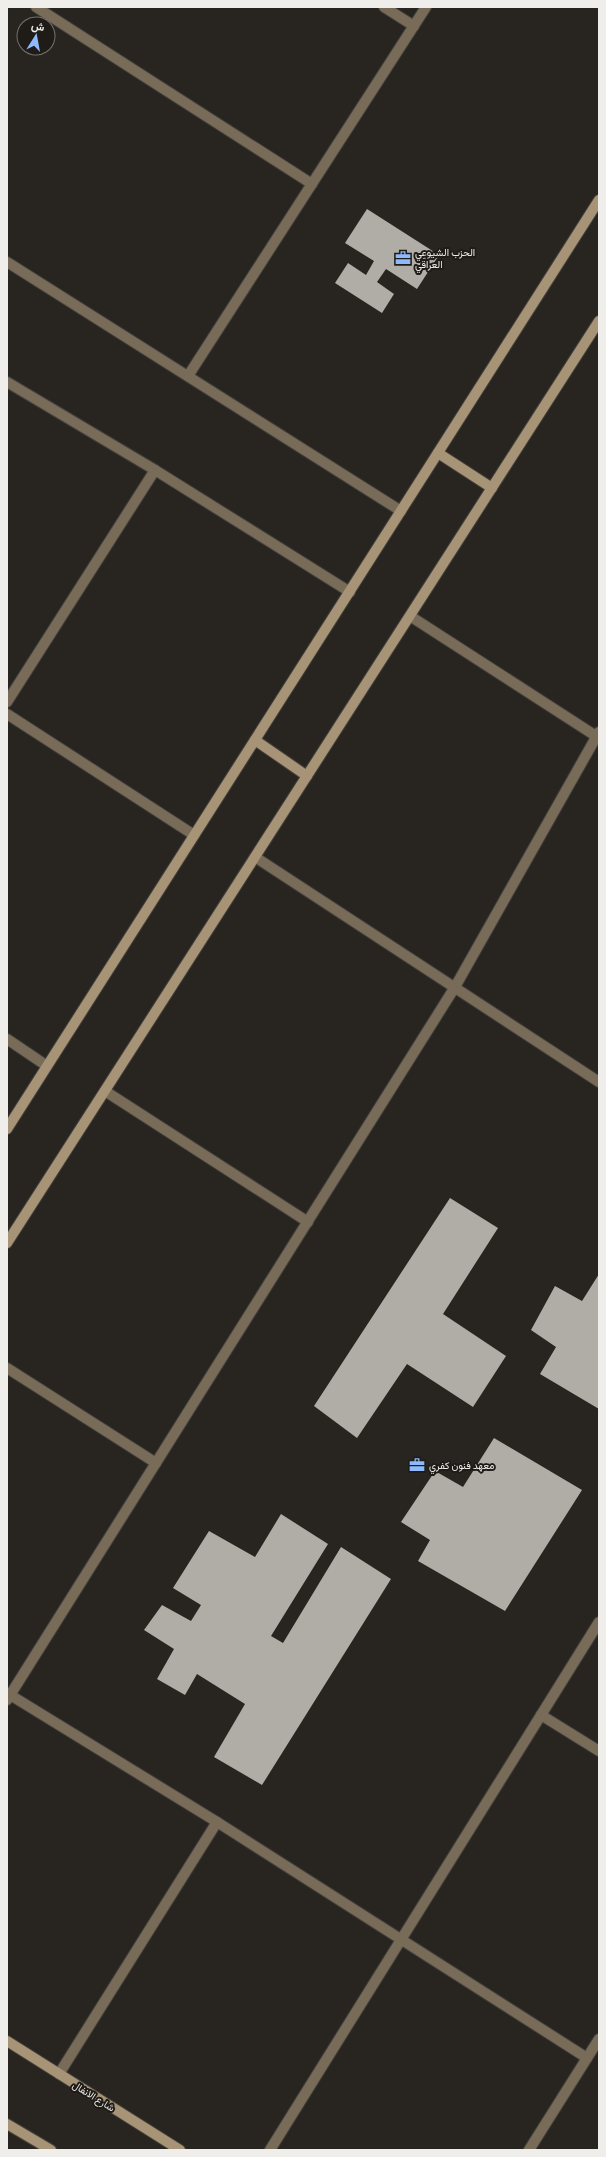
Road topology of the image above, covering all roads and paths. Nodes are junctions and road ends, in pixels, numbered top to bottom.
1 (36, 7) edge
2 (384, 7) edge
3 (426, 7) edge
4 (414, 26) junction
5 (312, 184) junction
6 (599, 200) edge
7 (7, 262) edge
8 (599, 320) edge
9 (188, 376) junction
10 (7, 382) edge
11 (438, 453) junction
12 (155, 470) junction
13 (492, 488) junction
14 (401, 511) junction
15 (350, 592) junction
16 (410, 616) junction
17 (7, 702) edge
18 (7, 714) edge
19 (598, 736) edge
20 (255, 740) junction
21 (307, 776) junction
22 (194, 835) junction
23 (255, 857) junction
24 (455, 987) junction
25 (7, 1039) edge
26 (47, 1066) junction
27 (599, 1082) edge
28 (105, 1090) junction
29 (7, 1129) edge
30 (308, 1222) junction
31 (7, 1243) edge
32 (7, 1368) edge
33 (156, 1463) junction
34 (599, 1622) edge
35 (8, 1696) edge
36 (541, 1715) junction
37 (599, 1751) edge
38 (217, 1822) junction
39 (401, 1941) junction
40 (599, 2038) edge
41 (7, 2041) edge
42 (587, 2058) junction
43 (60, 2074) junction
44 (7, 2124) edge
45 (51, 2150) edge
46 (180, 2150) edge
47 (270, 2150) edge
48 (529, 2150) edge

1 - 5 street
2 - 4 street
3 - 4 street
4 - 5 street
5 - 9 street
6 - 11 main road
7 - 9 street
8 - 13 main road
9 - 14 street
10 - 12 street
11 - 13 main road
11 - 14 main road
12 - 15 street
12 - 17 street
13 - 16 main road
14 - 15 main road
15 - 20 main road
16 - 19 street
16 - 21 main road
18 - 22 street
19 - 24 street
20 - 21 main road
20 - 22 main road
21 - 23 main road
22 - 26 main road
23 - 24 street
23 - 28 main road
24 - 27 street
24 - 30 street
25 - 26 street
26 - 29 main road
28 - 30 street
28 - 31 main road
30 - 33 street
32 - 33 street
33 - 35 street
34 - 36 street
35 - 38 street
36 - 37 street
36 - 39 street
38 - 39 street
38 - 43 street
39 - 42 street
39 - 47 street
40 - 42 street
41 - 43 main road, شارع الانفال
42 - 48 street
43 - 46 main road, شارع الانفال
44 - 45 main road

